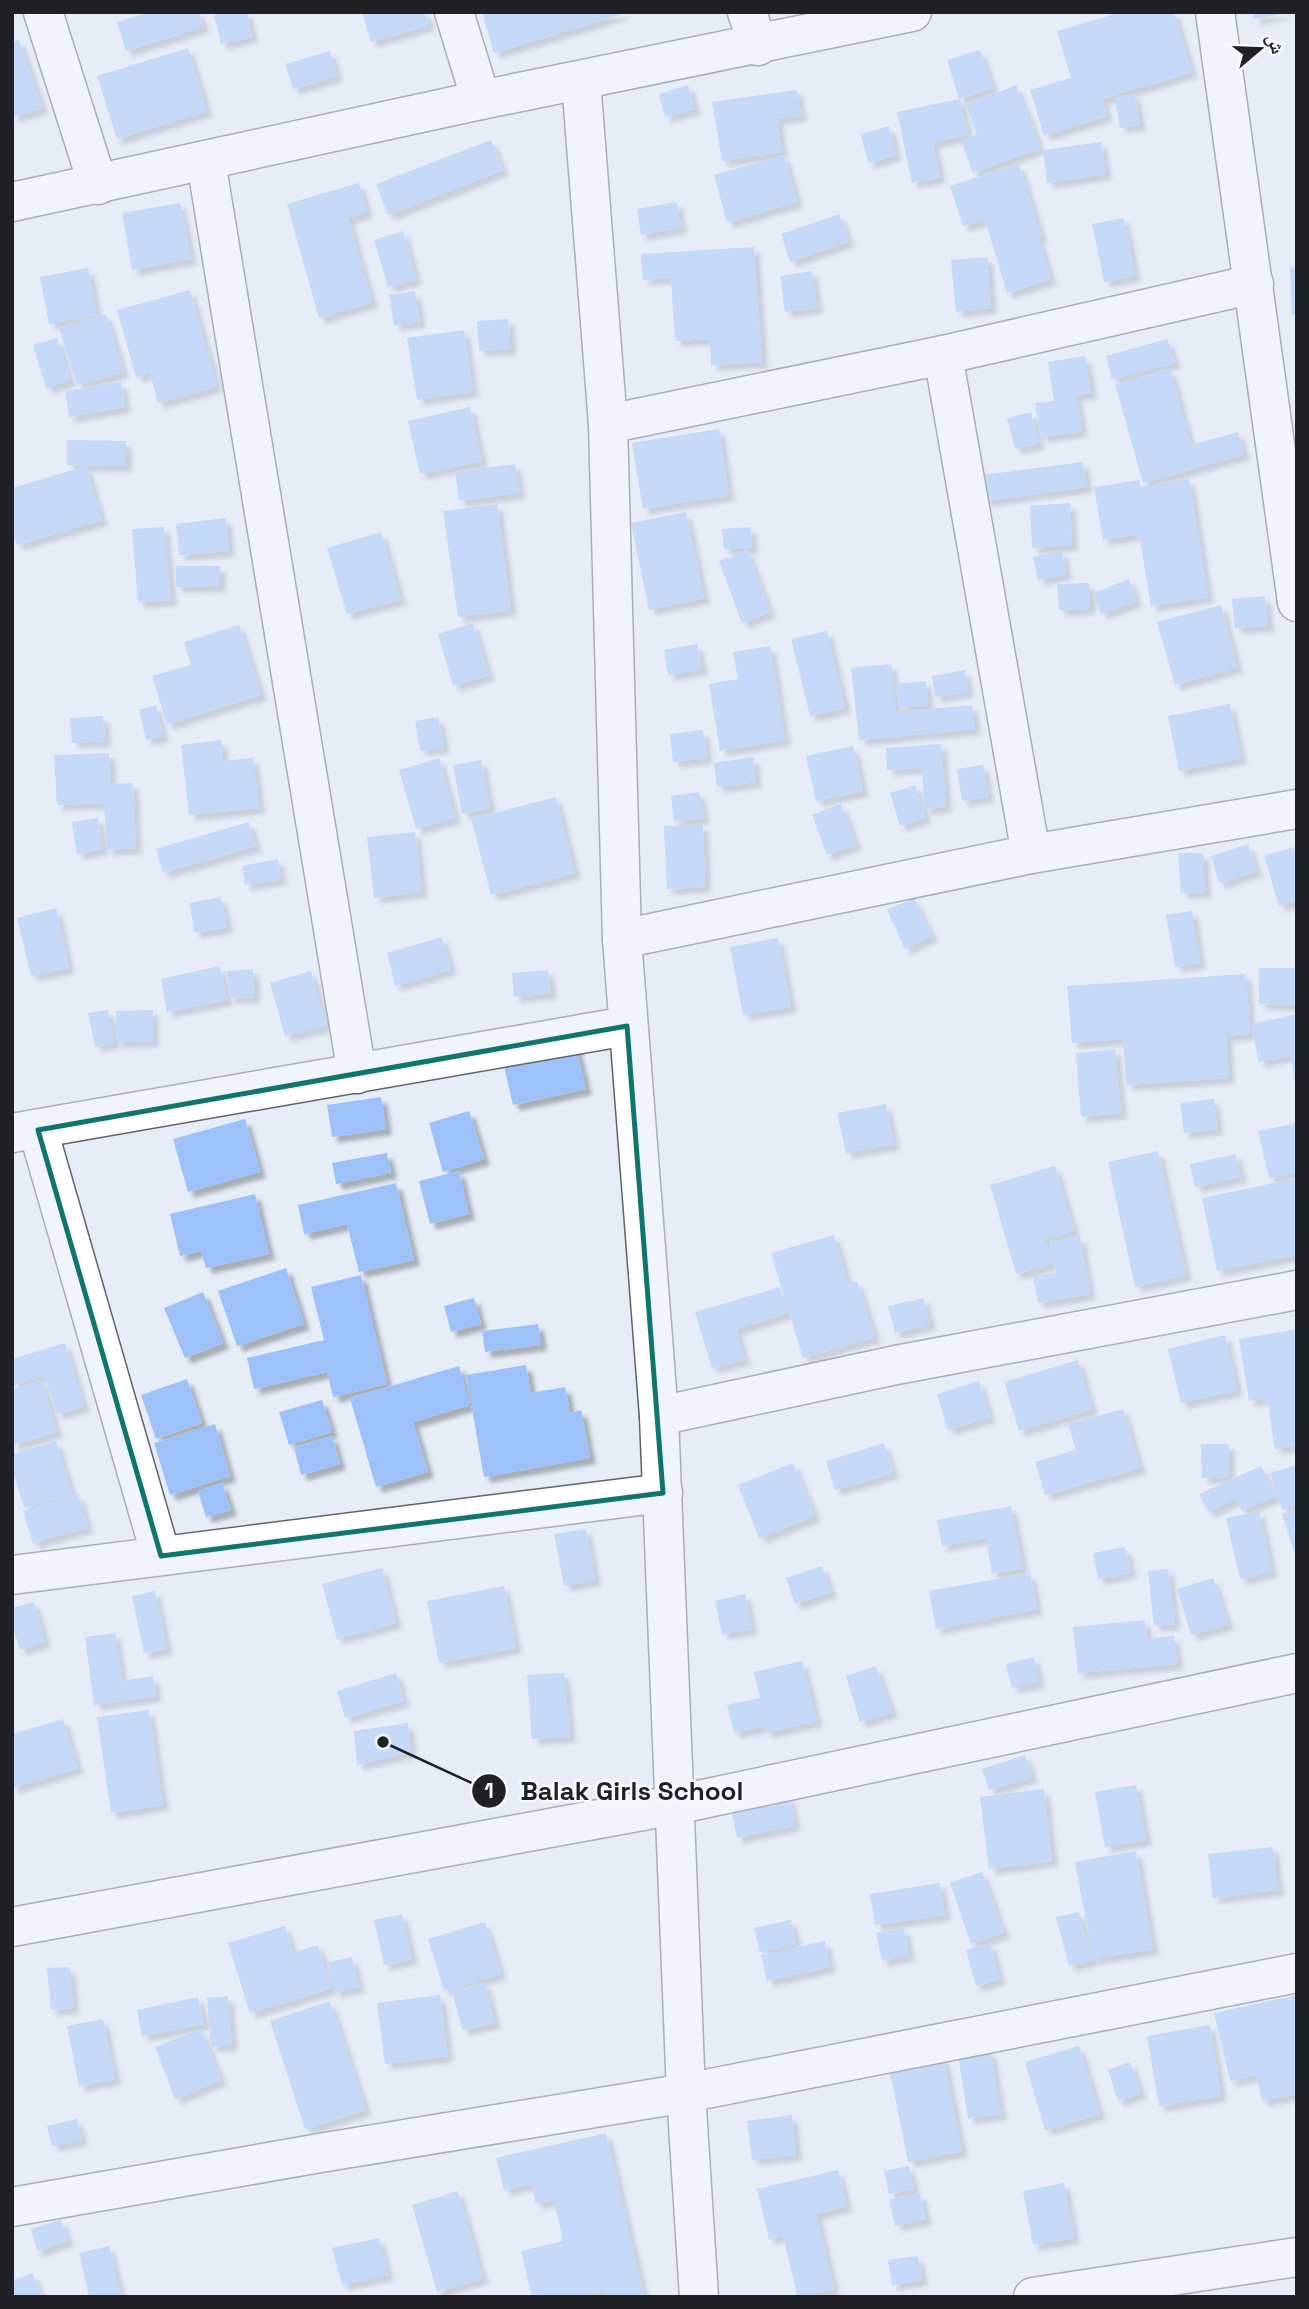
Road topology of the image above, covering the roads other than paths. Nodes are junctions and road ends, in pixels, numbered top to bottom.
1 (43, 12) edge
2 (454, 12) edge
3 (912, 12) edge
4 (1215, 12) edge
5 (753, 29) edge
6 (582, 81) junction
7 (481, 100) junction
8 (206, 162) junction
9 (98, 185) junction
10 (12, 202) edge
11 (1254, 284) junction
12 (943, 355) junction
13 (608, 424) junction
14 (1297, 602) edge
15 (1297, 809) edge
16 (1031, 854) junction
17 (622, 939) junction
18 (627, 1026) junction
19 (357, 1073) junction
20 (25, 1132) edge
21 (1297, 1290) edge
22 (659, 1416) junction
23 (663, 1493) junction
24 (161, 1556) junction
25 (12, 1574) edge
26 (1297, 1673) edge
27 (675, 1805) junction
28 (12, 1927) edge
29 (1297, 1973) edge
30 (686, 2093) junction
31 (12, 2207) edge
32 (1297, 2257) edge
33 (699, 2297) edge
34 (1033, 2297) edge

1 - 9 street
2 - 7 street
3 - 5 street
4 - 11 street
5 - 6 street
6 - 7 street
6 - 13 street
7 - 8 street
8 - 9 street
8 - 19 street
9 - 10 street
11 - 12 street
11 - 14 street
12 - 13 street
12 - 16 street
13 - 17 street
15 - 16 street
16 - 17 street
17 - 18 street
18 - 19 street
18 - 22 street
19 - 20 street
20 - 24 street
21 - 22 street
22 - 23 street
23 - 24 street
23 - 27 street
24 - 25 street
26 - 27 street
27 - 28 street
27 - 30 street
29 - 30 street
30 - 31 street
30 - 33 street
32 - 34 street

